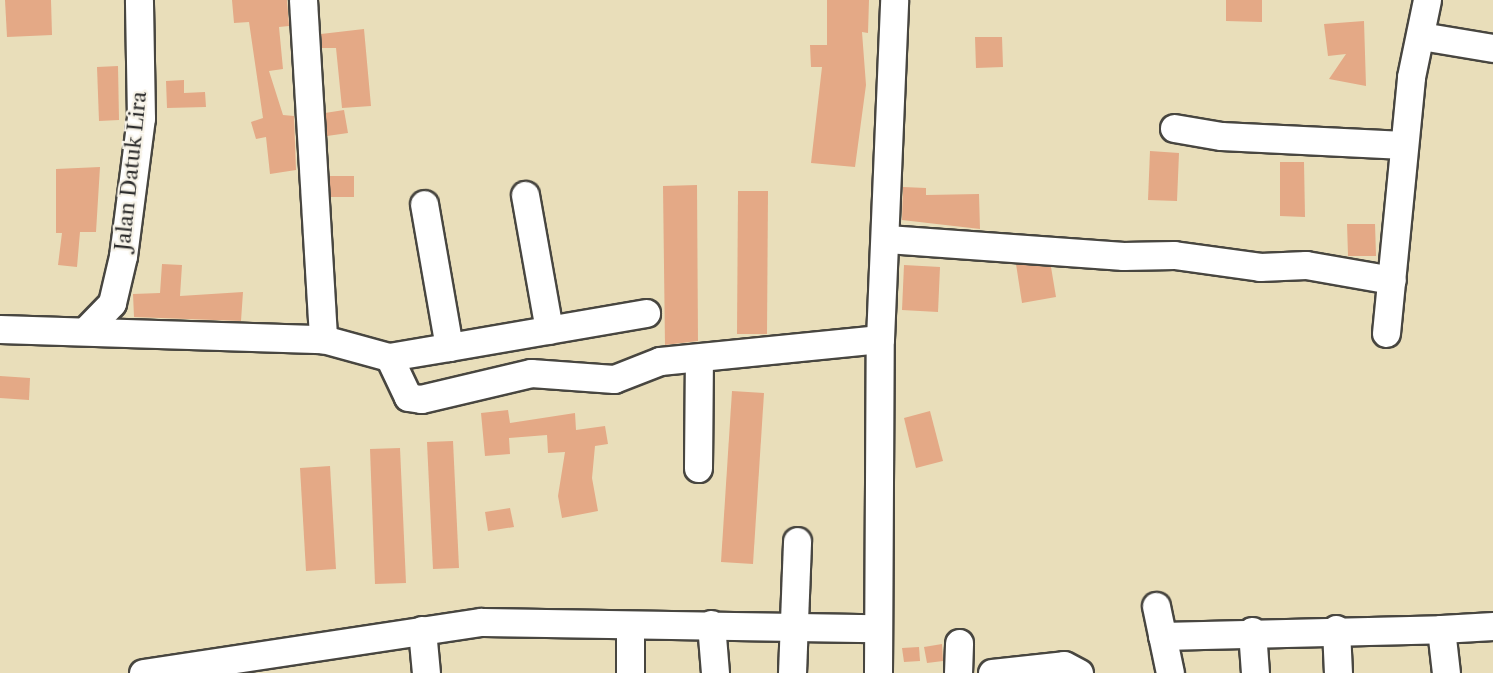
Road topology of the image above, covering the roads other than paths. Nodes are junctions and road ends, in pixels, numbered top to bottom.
1 (139, 0) edge
2 (303, 0) edge
3 (894, 0) edge
4 (1427, 0) edge
5 (1421, 36) junction
6 (1493, 48) edge
7 (1174, 128) dead end
8 (1404, 145) junction
9 (525, 195) dead end
10 (424, 204) dead end
11 (887, 238) junction
12 (1392, 280) junction
13 (646, 313) dead end
14 (87, 328) junction
15 (0, 329) edge
16 (549, 330) junction
17 (1386, 333) dead end
18 (322, 339) junction
19 (880, 339) junction
20 (449, 347) junction
21 (389, 357) junction
22 (699, 358) junction
23 (698, 468) dead end
24 (797, 541) dead end
25 (1156, 606) dead end
26 (711, 624) junction
27 (794, 624) junction
28 (630, 625) junction
29 (1493, 626) edge
30 (877, 628) junction
31 (1441, 628) junction
32 (1336, 629) junction
33 (422, 630) junction
34 (1252, 631) junction
35 (1162, 636) junction
36 (959, 643) dead end
37 (143, 673) edge
38 (426, 673) edge
39 (630, 673) edge
40 (715, 673) edge
41 (792, 673) edge
42 (878, 673) edge
43 (958, 673) edge
44 (992, 673) edge
45 (1079, 673) edge
46 (1170, 673) edge
47 (1256, 673) edge
48 (1338, 673) edge
49 (1446, 673) edge

1 - 14 street, Jalan Datuk Lira
2 - 18 street
3 - 11 street
4 - 5 street
5 - 6 street
5 - 8 street
7 - 8 street
8 - 12 street
9 - 16 street
10 - 20 street
11 - 12 street
11 - 19 street
12 - 17 street
13 - 16 street
14 - 15 street
14 - 18 street
16 - 20 street
18 - 21 street
19 - 22 street
19 - 30 street
20 - 21 street
21 - 22 street
22 - 23 street
24 - 27 street
25 - 35 street
26 - 27 street
26 - 28 street
26 - 40 street
27 - 30 street
27 - 41 street
28 - 33 street
28 - 39 street
29 - 31 street
30 - 42 street
31 - 32 street
31 - 49 street
32 - 34 street
32 - 48 street
33 - 37 street
33 - 38 street
34 - 35 street
34 - 47 street
35 - 46 street
36 - 43 street
44 - 45 street

